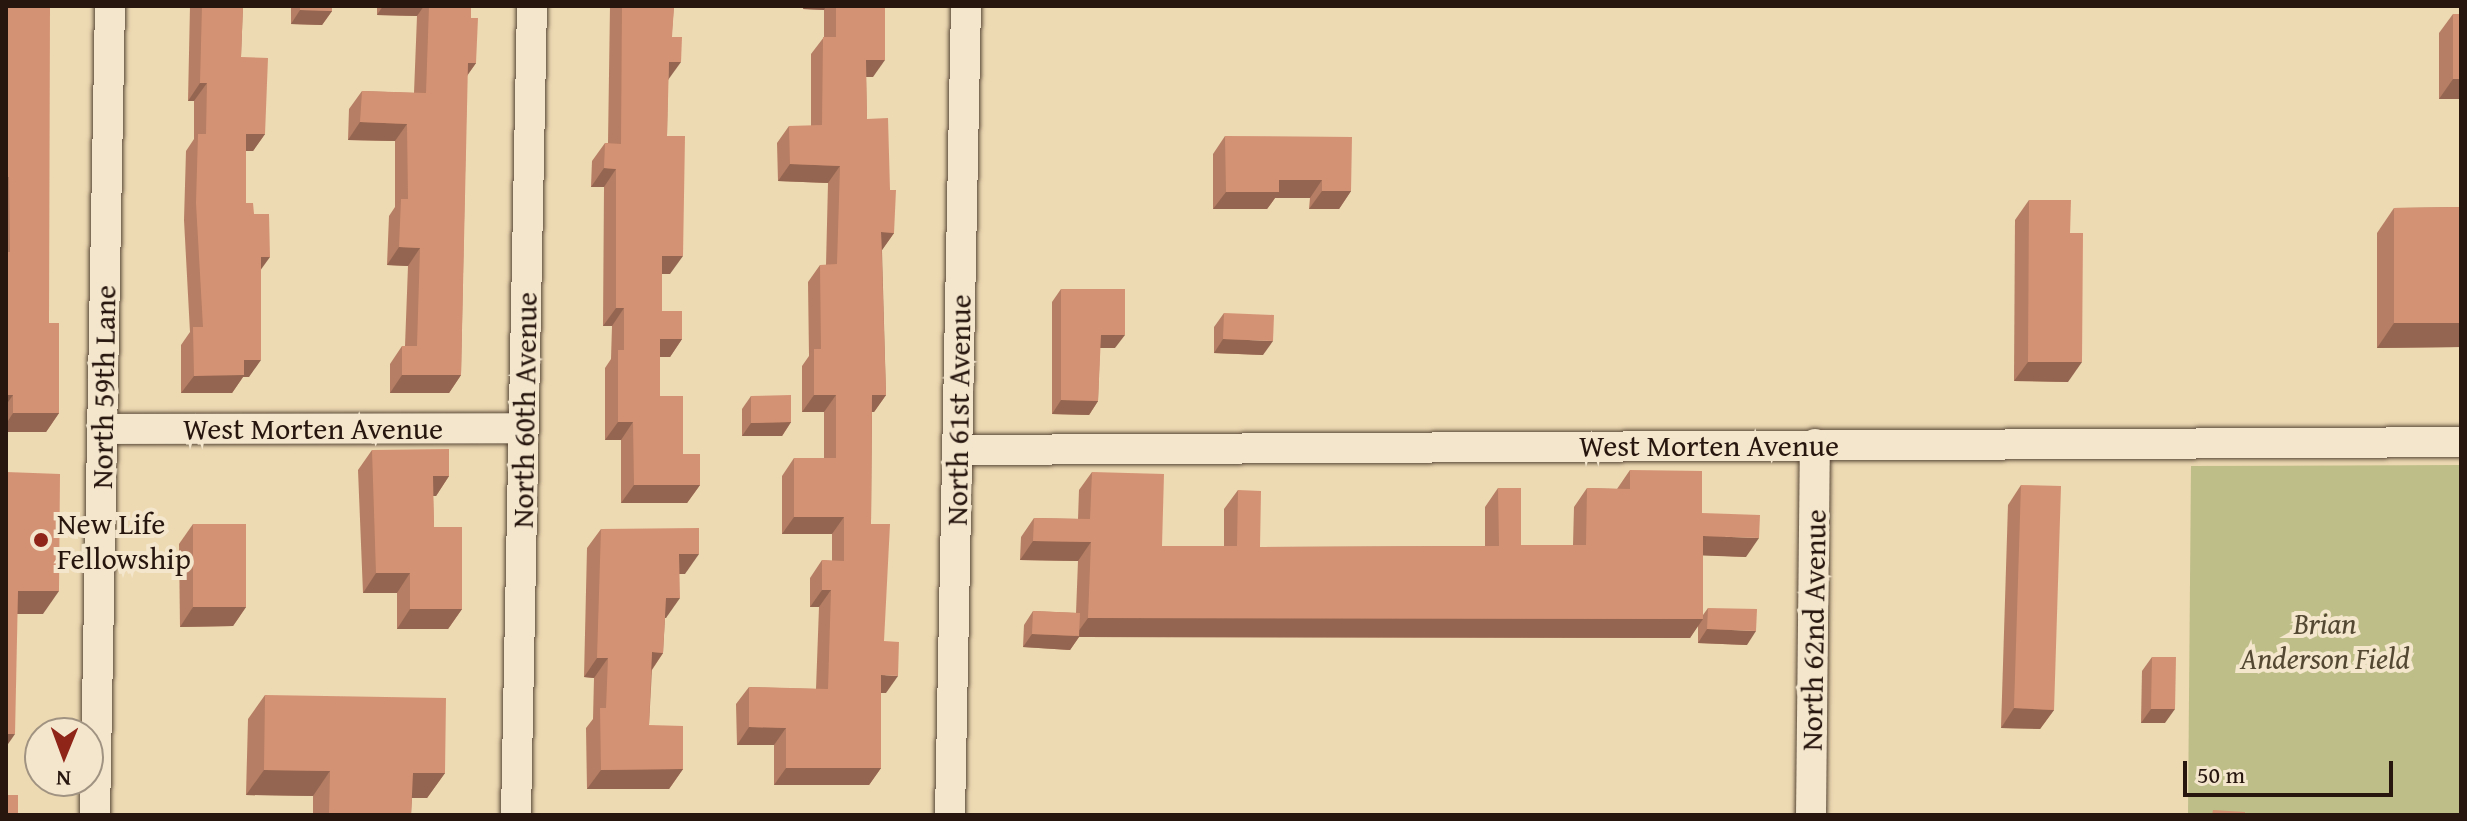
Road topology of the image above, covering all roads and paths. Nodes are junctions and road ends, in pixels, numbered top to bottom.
1 (110, 6) edge
2 (532, 6) edge
3 (966, 6) edge
4 (523, 428) junction
5 (102, 429) junction
6 (2461, 442) edge
7 (1815, 444) junction
8 (957, 450) junction
9 (95, 815) edge
10 (516, 815) edge
11 (950, 815) edge
12 (1811, 815) edge

1 - 5 street, North 59th Lane
2 - 4 street, North 60th Avenue
3 - 8 street, North 61st Avenue
4 - 5 street, West Morten Avenue
4 - 10 street, North 60th Avenue
5 - 9 street, North 59th Lane
6 - 7 street, West Morten Avenue
7 - 8 street, West Morten Avenue
7 - 12 street, North 62nd Avenue
8 - 11 street, North 61st Avenue

